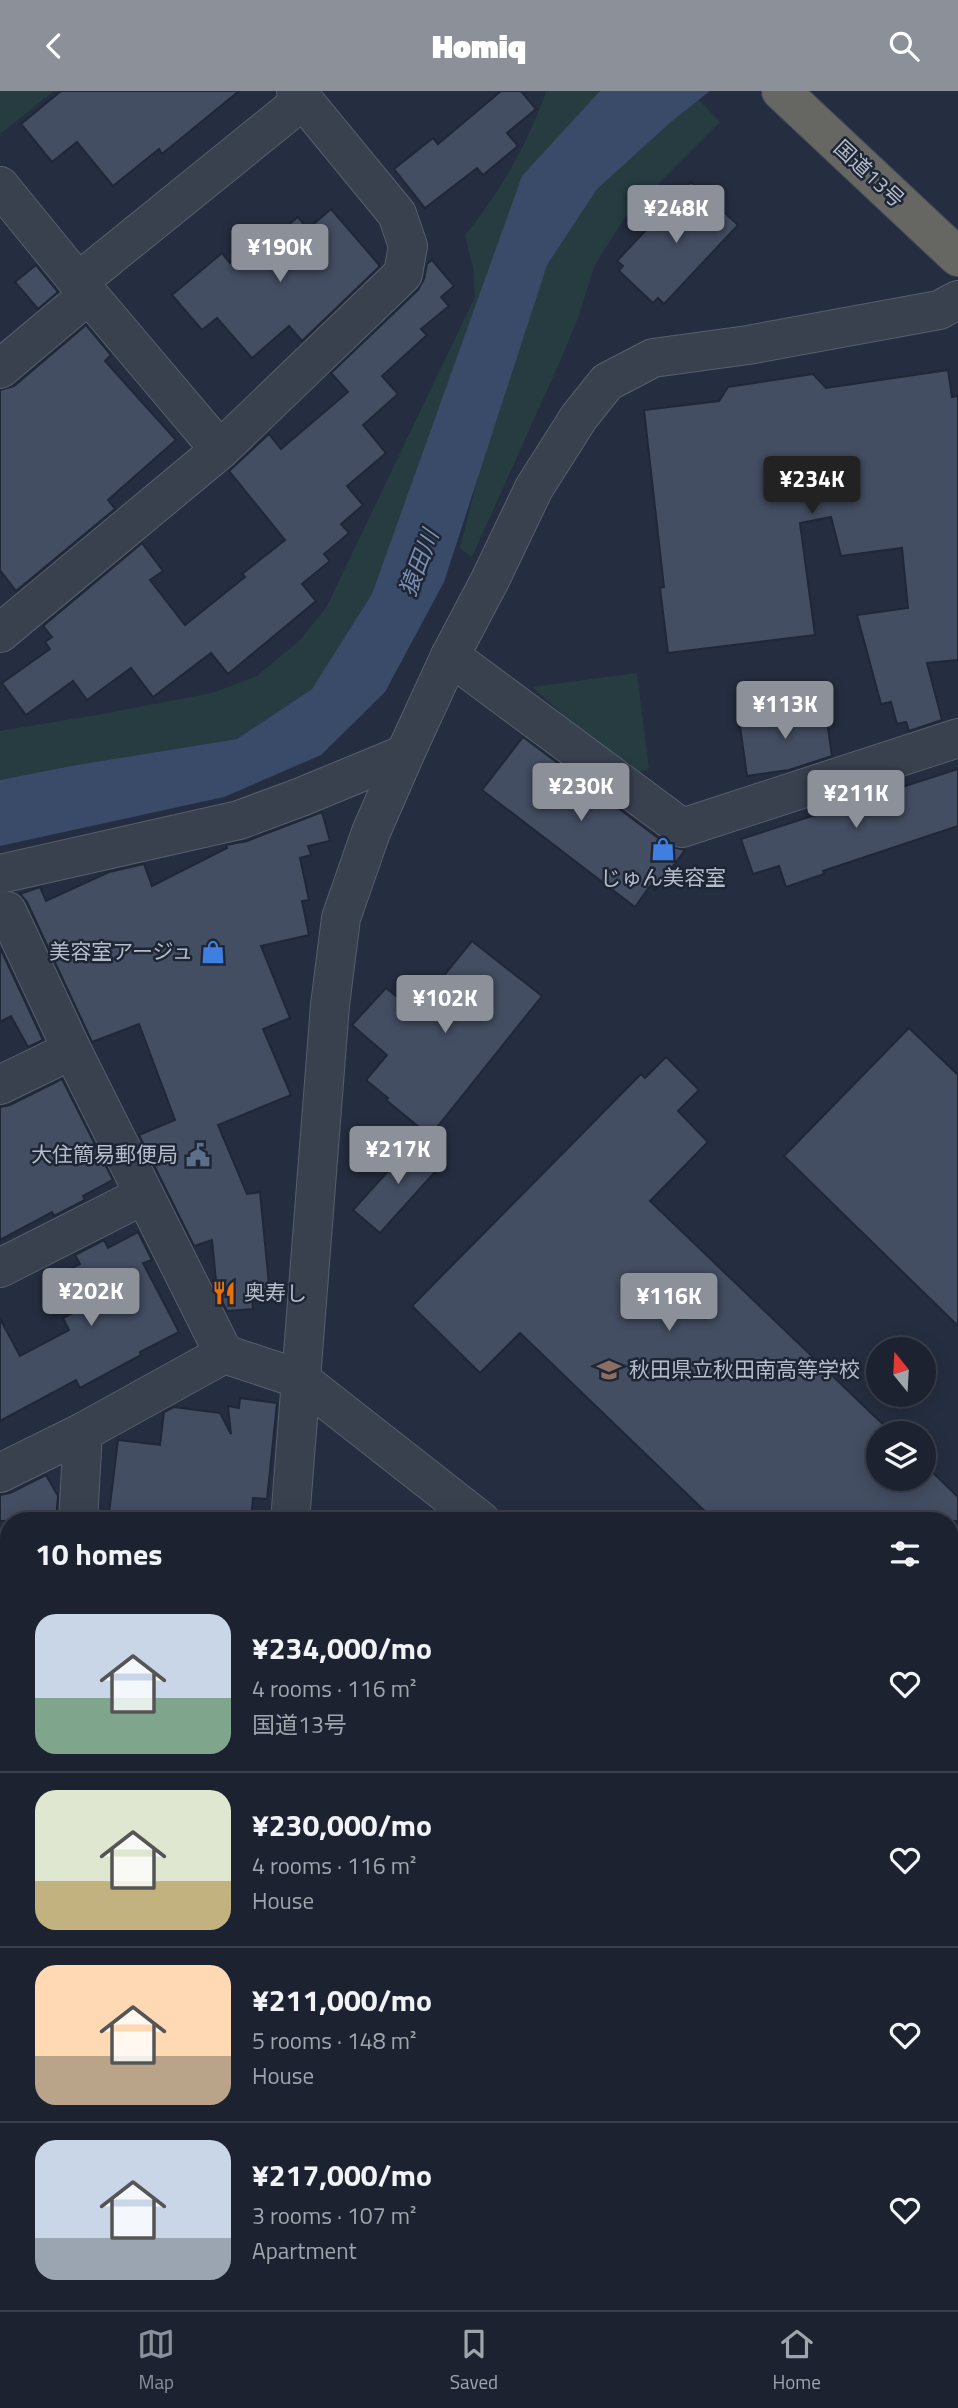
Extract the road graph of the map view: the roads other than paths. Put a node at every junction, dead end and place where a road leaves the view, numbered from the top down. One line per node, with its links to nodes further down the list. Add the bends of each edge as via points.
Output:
1 (781, 91): 4 (highway, 国道13号)
2 (299, 95): 5 (street); 8 (street, via 397,214 408,246 404,274)
3 (0, 186): 5 (street)
4 (958, 257)
5 (83, 289): 7 (street); 8 (street)
6 (958, 300): 10 (street, via 925,313 653,358 607,382 534,488)
7 (0, 369)
8 (220, 450): 9 (street)
9 (0, 633)
10 (450, 656): 11 (street, via 682,828); 12 (street)
11 (958, 738)
12 (405, 754): 13 (street, via 239,820); 20 (street, via 341,918)
13 (0, 874)
14 (0, 912): 15 (street, via 7,911)
15 (72, 1050): 16 (street); 17 (street)
16 (0, 1085)
17 (144, 1195): 18 (street); 19 (street)
18 (0, 1268)
19 (224, 1354): 20 (street); 21 (street)
20 (300, 1379): 24 (street); 25 (street)
21 (83, 1432): 22 (street); 23 (street)
22 (0, 1473)
23 (79, 1512)
24 (291, 1512)
25 (470, 1512)

